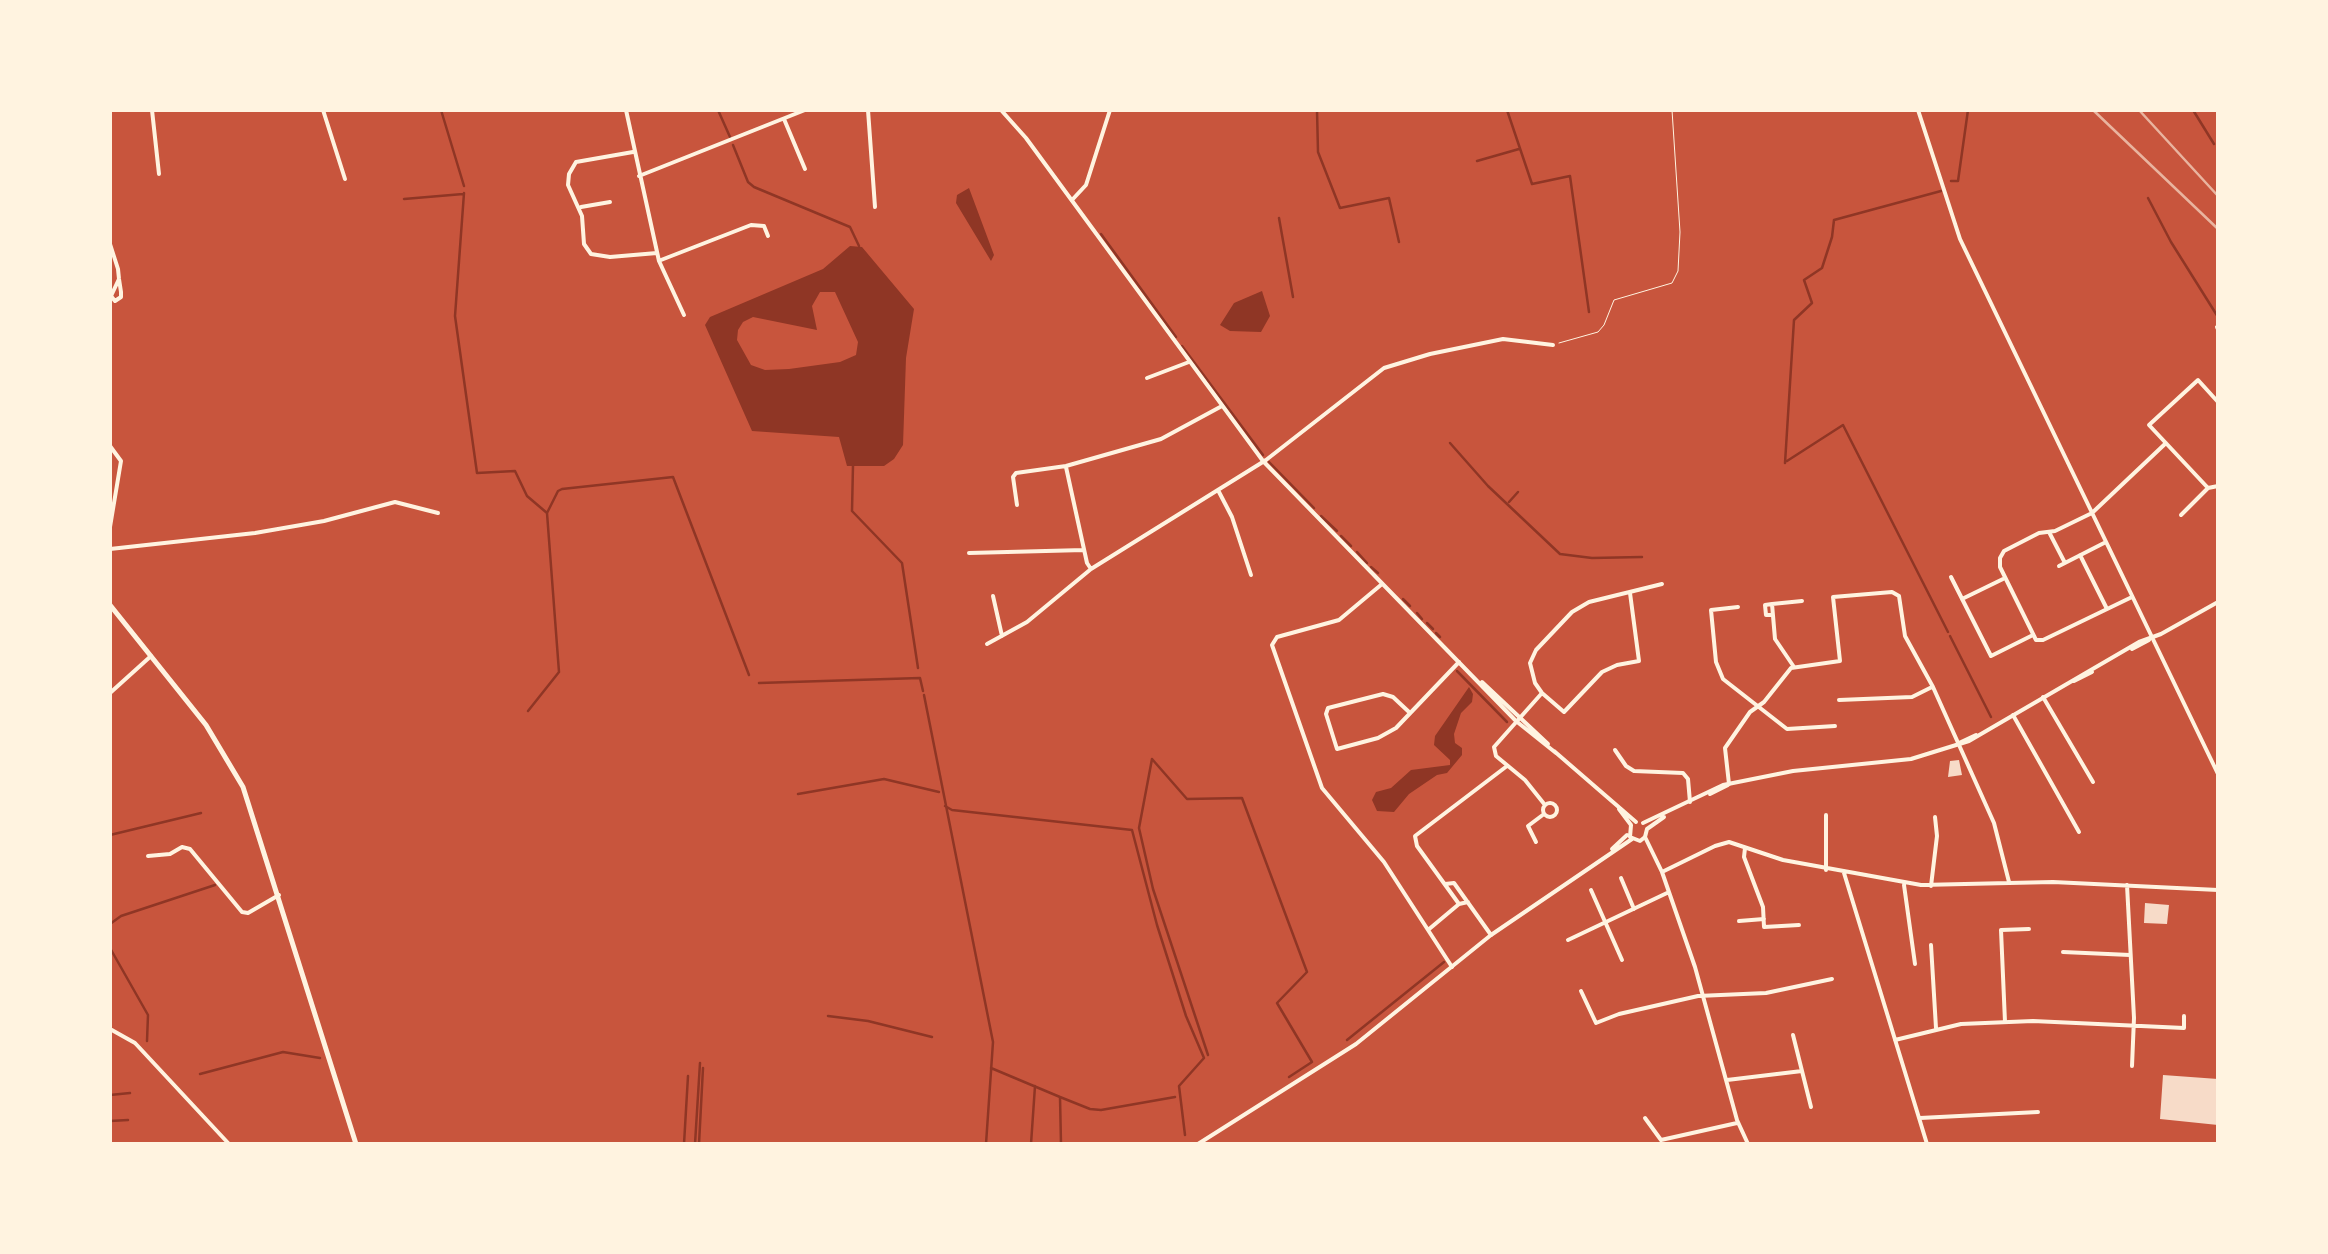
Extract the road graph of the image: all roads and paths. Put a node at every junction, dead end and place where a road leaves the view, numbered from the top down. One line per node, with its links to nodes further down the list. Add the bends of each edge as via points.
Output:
1 (152, 110): 13 (street)
2 (323, 110): 15 (street)
3 (626, 110): 11 (street)
4 (805, 110): 10 (street)
5 (868, 110): 19 (street)
6 (1001, 110): 16 (street)
7 (1110, 110): 16 (street, via 1086,185)
8 (1672, 110): 26 (path, via 1680,258 1672,283 1614,300 1598,332)
9 (1918, 110): 39 (street, via 1960,239)
10 (784, 119): 12 (street); 14 (street)
11 (633, 152): 14 (street); 18 (street, via 576,162 568,180)
12 (806, 168)
13 (159, 174)
14 (638, 176): 22 (street)
15 (345, 179)
16 (1072, 200): 27 (street)
17 (610, 202): 18 (street)
18 (579, 207): 22 (street, via 591,254)
19 (874, 207)
20 (768, 236): 23 (street, via 764,226 751,225)
21 (110, 244): 24 (street)
22 (658, 253): 23 (street)
23 (660, 261): 25 (street)
24 (119, 279)
25 (684, 315)
26 (1553, 344): 33 (street, via 1503,340 1384,368)
27 (1190, 362): 28 (street); 30 (street)
28 (1148, 378)
29 (2218, 402): 31 (street, via 2198,380 2149,424)
30 (1222, 406): 33 (street); 34 (street, via 1162,439)
31 (2166, 443): 36 (street); 39 (street)
32 (110, 446): 42 (street, via 121,461)
33 (1264, 461): 37 (street); 53 (street)
34 (1066, 466): 38 (street, via 1014,474); 46 (street)
35 (2218, 486): 36 (street)
36 (2208, 488): 41 (street)
37 (1218, 490): 49 (street); 50 (street)
38 (1017, 505)
39 (2092, 513): 43 (street); 44 (street)
40 (438, 514): 45 (street, via 395,502 255,534)
41 (2182, 515)
42 (110, 527)
43 (2050, 532): 48 (street, via 2062,564); 52 (street, via 2004,551 1999,562)
44 (2106, 542): 48 (street); 57 (street)
45 (110, 549)
46 (1084, 550): 47 (street); 49 (street)
47 (969, 553)
48 (2080, 556): 63 (street)
49 (1091, 569): 65 (street)
50 (1251, 576)
51 (1951, 578): 58 (street)
52 (2005, 578): 58 (street); 64 (street)
53 (1382, 584): 69 (street); 120 (street, via 1339,620 1274,640 1322,788 1384,862)
54 (1662, 584): 55 (street)
55 (1630, 593): 73 (street, via 1584,604 1536,650 1530,668); 73 (street, via 1639,662 1602,672 1564,712)
56 (993, 596): 65 (street)
57 (2132, 597): 63 (street); 66 (street)
58 (1962, 599): 64 (street, via 1991,656)
59 (1802, 601): 70 (street, via 1772,604 1778,646)
60 (2218, 602): 66 (street)
61 (110, 605): 68 (main road)
62 (1738, 607): 76 (street, via 1711,610 1716,662 1723,679)
63 (2107, 609): 64 (street, via 2043,640)
64 (2032, 635)
65 (1002, 636): 67 (street)
66 (2151, 639): 74 (street); 84 (street)
67 (986, 644)
68 (151, 656): 72 (street); 111 (main road, via 233,767)
69 (1459, 662): 77 (street); 79 (street)
70 (1794, 667): 71 (street, via 1840,661 1834,597 1892,592 1899,596 1905,636); 76 (street)
71 (1933, 687): 75 (street, via 1912,697); 81 (street)
72 (110, 693)
73 (1542, 693): 79 (street)
74 (2043, 697): 78 (street); 85 (street)
75 (1839, 700)
76 (1756, 708): 80 (street, via 1787,730); 86 (street, via 1725,748)
77 (1408, 712): 77 (street, via 1390,732 1339,750 1326,714 1383,694)
78 (2013, 714): 81 (street); 93 (street)
79 (1518, 719): 83 (street, via 1494,747); 92 (street)
80 (1835, 726)
81 (1959, 743): 86 (street, via 1911,758); 104 (street, via 2001,841)
82 (1615, 750): 87 (street, via 1634,771 1683,773)
83 (1507, 766): 88 (street); 105 (street, via 1415,836)
84 (2218, 774)
85 (2094, 782)
86 (1728, 785): 87 (street)
87 (1690, 802): 92 (street)
88 (1545, 805): 89 (street); 89 (street, via 1553,804 1556,812)
89 (1544, 814): 96 (street, via 1528,826)
90 (1826, 815): 99 (street)
91 (1935, 817): 106 (street)
92 (1639, 825): 94 (street); 95 (street)
93 (2079, 832)
94 (1630, 837): 95 (street); 121 (street)
95 (1643, 839): 100 (street)
96 (1536, 842)
97 (1745, 848): 99 (street); 100 (street, via 1722,843); 115 (street)
98 (148, 856): 111 (street, via 190,849 248,914)
99 (1826, 870): 101 (street)
100 (1662, 872): 110 (street)
101 (1844, 873): 103 (street); 138 (street)
102 (1621, 878): 114 (street)
103 (1905, 882): 106 (street); 127 (street)
104 (2010, 882): 106 (street); 107 (street)
105 (1444, 884): 112 (street, via 1454,883); 113 (street)
106 (1930, 886)
107 (2127, 886): 109 (street); 125 (street)
108 (1591, 890): 117 (street)
109 (2218, 890)
110 (1668, 893): 114 (street); 131 (street)
111 (279, 895): 149 (main road)
112 (1468, 902): 113 (street); 121 (street)
113 (1459, 904): 120 (street)
114 (1634, 909): 117 (street)
115 (1764, 919): 116 (street); 118 (street, via 1764,928)
116 (1739, 920)
117 (1604, 923): 122 (street); 126 (street)
118 (1800, 926)
119 (2029, 929): 133 (street, via 2001,930)
120 (1428, 930): 128 (street)
121 (1491, 935): 128 (street)
122 (1568, 940)
123 (1931, 945): 135 (street)
124 (2063, 952): 125 (street)
125 (2130, 955): 134 (street)
126 (1622, 960)
127 (1915, 964)
128 (1452, 966): 150 (street, via 1356,1044)
129 (1832, 980): 131 (street, via 1766,994)
130 (1581, 991): 131 (street, via 1596,1023)
131 (1703, 996): 141 (street)
132 (2184, 1016): 134 (street, via 2184,1028)
133 (2006, 1022): 134 (street); 135 (street)
134 (2134, 1026): 139 (street)
135 (1936, 1028): 138 (street)
136 (110, 1029): 148 (street, via 135,1043)
137 (1793, 1035): 140 (street)
138 (1894, 1040): 145 (street)
139 (2132, 1066)
140 (1802, 1070): 141 (street); 142 (street)
141 (1727, 1080): 146 (street)
142 (1812, 1107)
143 (2038, 1112): 145 (street)
144 (1645, 1118): 147 (street, via 1660,1140)
145 (1920, 1118): 153 (street)
146 (1738, 1122): 147 (street); 152 (street)
147 (1681, 1136): 151 (street)
148 (229, 1144)
149 (356, 1144)
150 (1198, 1144)
151 (1685, 1144)
152 (1748, 1144)
153 (1927, 1144)

